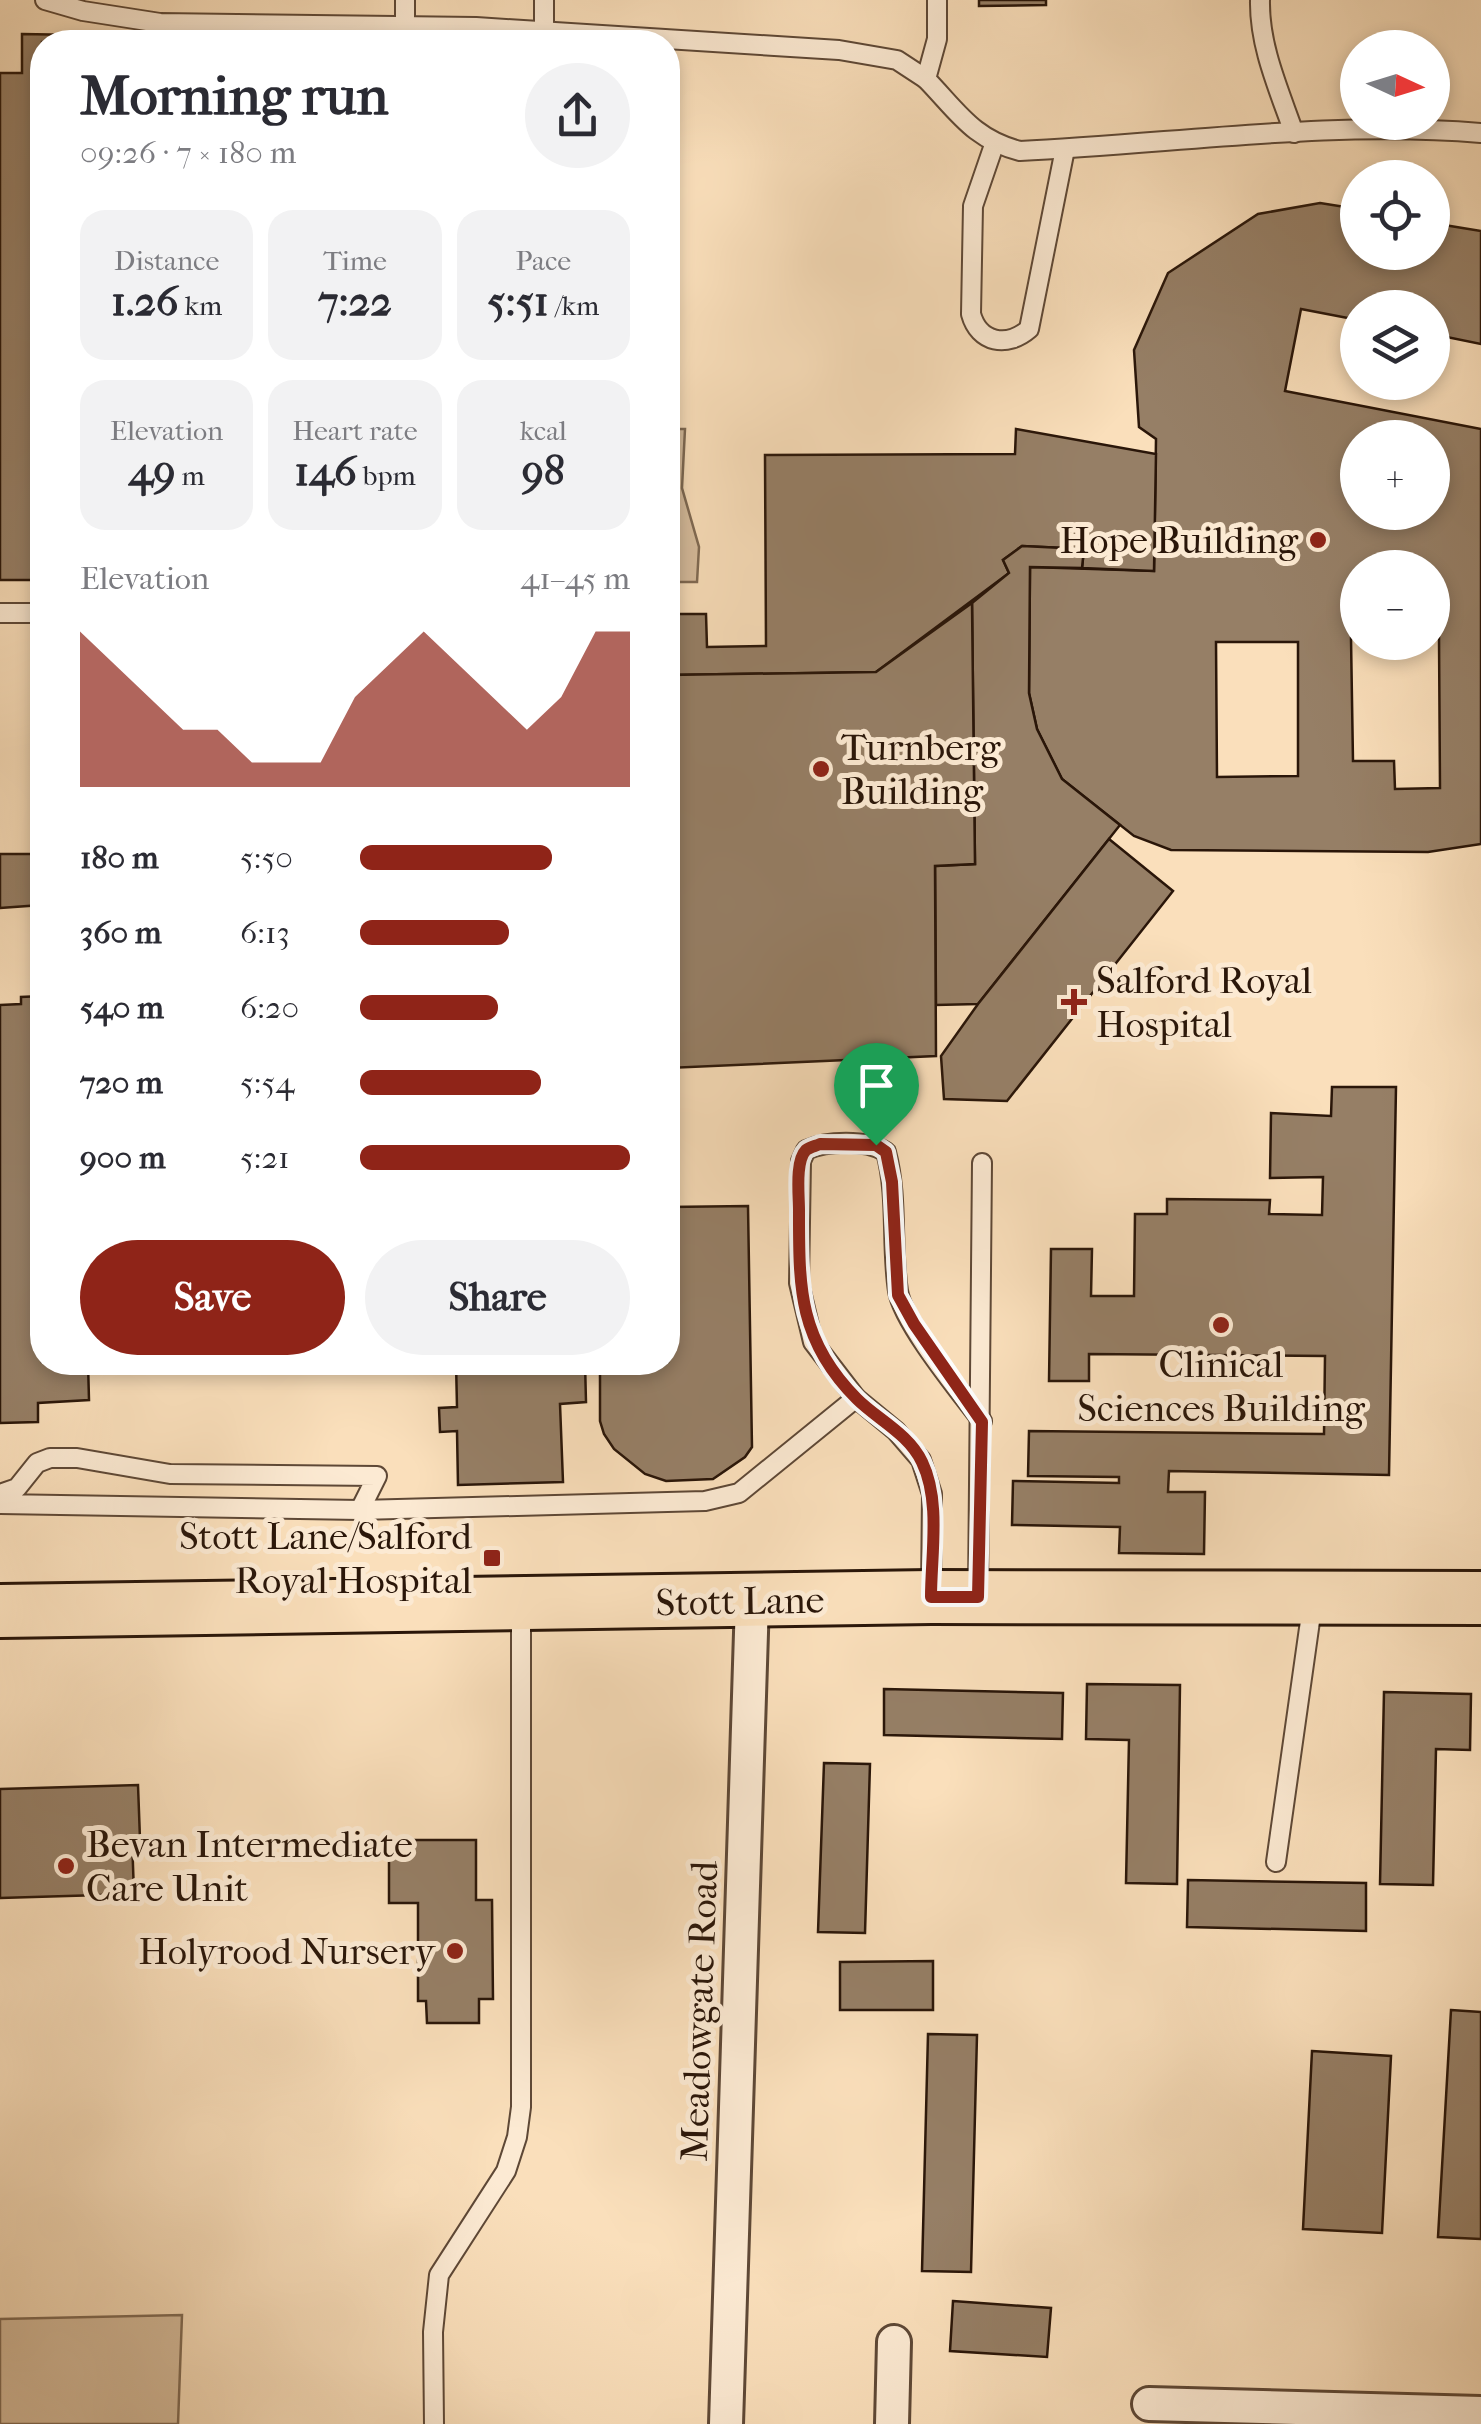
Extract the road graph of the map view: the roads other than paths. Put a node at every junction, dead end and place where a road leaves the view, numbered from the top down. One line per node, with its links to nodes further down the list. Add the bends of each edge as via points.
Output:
1 (45, 0): 7 (lane)
2 (404, 0): 6 (lane)
3 (544, 0): 10 (lane)
4 (936, 0): 12 (lane, via 937,39)
5 (1260, 0): 13 (lane, via 1268,56)
6 (405, 26): 8 (lane); 9 (lane)
7 (194, 30)
8 (312, 30)
9 (468, 30)
10 (547, 30)
11 (680, 42): 12 (lane, via 855,52 897,60)
12 (926, 79): 15 (lane, via 970,128)
13 (1294, 133): 14 (lane); 16 (lane)
14 (1481, 134)
15 (994, 144): 16 (lane, via 1020,151); 16 (lane, via 972,206 971,314 984,336 1006,341 1028,329)
16 (1065, 149)
17 (0, 613): 18 (lane)
18 (30, 613)
19 (982, 1163): 21 (lane)
20 (856, 1398): 21 (lane, via 813,1342 799,1283 801,1160 820,1144 876,1145 886,1152 898,1295); 24 (lane, via 739,1494 704,1501); 26 (lane, via 921,1460)
21 (982, 1422): 26 (lane)
22 (0, 1494): 24 (lane, via 17,1488 37,1463 78,1458 170,1474 378,1476)
23 (0, 1504): 24 (lane)
24 (360, 1510)
25 (1481, 1572): 27 (main road)
26 (954, 1597): 29 (main road, Stott Lane); 30 (main road, Stott Lane)
27 (1396, 1598): 28 (main road, Stott Lane); 29 (main road, Stott Lane)
28 (1481, 1598)
29 (1314, 1600): 33 (lane)
30 (752, 1602): 31 (main road, Stott Lane); 39 (street, Meadowgate Road)
31 (521, 1604): 32 (main road, Stott Lane); 38 (lane, via 521,2108 506,2171 439,2276)
32 (0, 1611)
33 (1276, 1862)
34 (894, 2342): 40 (street)
35 (1149, 2404): 37 (street)
36 (1481, 2412): 37 (street)
37 (1194, 2416)
38 (434, 2424)
39 (726, 2424)
40 (892, 2424)

